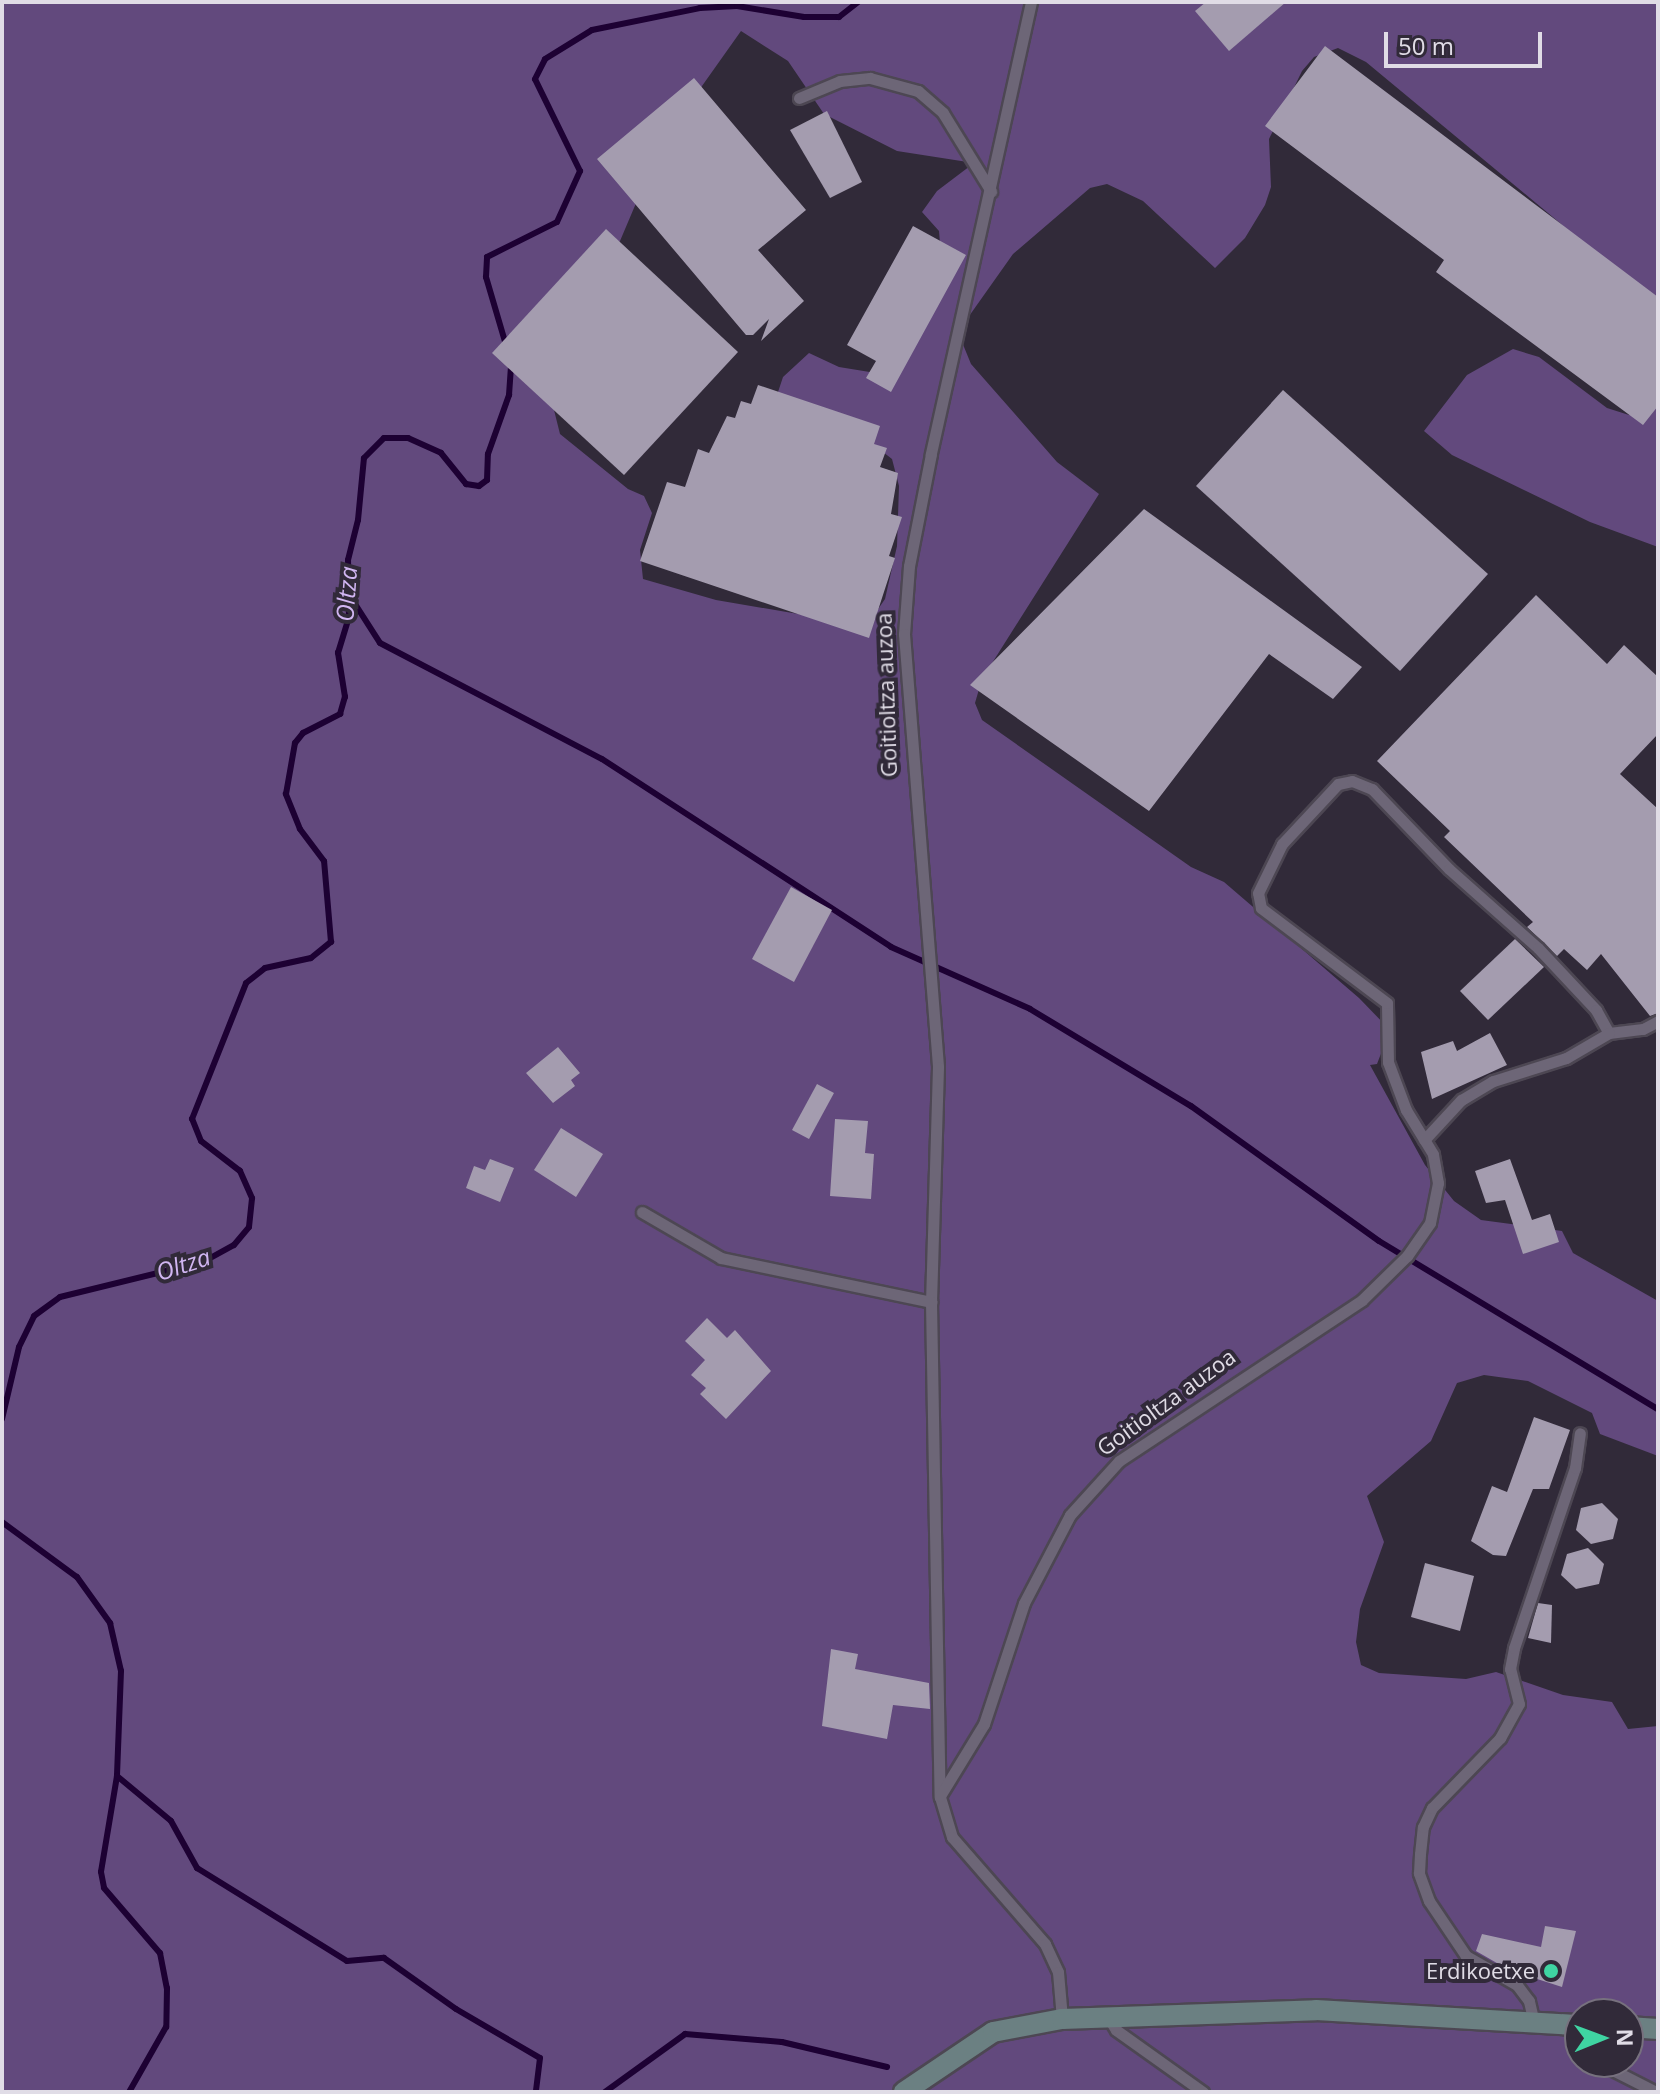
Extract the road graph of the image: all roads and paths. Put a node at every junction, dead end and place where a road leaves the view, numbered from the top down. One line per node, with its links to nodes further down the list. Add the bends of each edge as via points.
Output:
1 (1031, 2): 3 (lane, Goitioltza auzoa)
2 (799, 98): 3 (lane, via 840,81 870,78 918,91 943,113)
3 (991, 191): 8 (lane, Goitioltza auzoa, via 928,468 909,566 904,634 938,1067)
4 (1658, 1021): 5 (lane, via 1643,1029)
5 (1609, 1033): 6 (lane, via 1566,1058 1493,1081 1461,1100); 6 (lane, Goitioltza auzoa, via 1596,1010 1538,948 1449,869 1372,789 1352,781 1338,784 1282,844 1258,893 1261,908 1387,1003 1388,1062)
6 (1424, 1140): 10 (lane, Goitioltza auzoa, via 1433,1154 1438,1183 1430,1223 1407,1256 1362,1300 1119,1461 1070,1515 1024,1603 984,1724)
7 (642, 1212): 8 (lane, via 721,1258)
8 (931, 1302): 10 (lane, Goitioltza auzoa)
9 (1580, 1433): 13 (lane, via 1575,1468 1514,1648 1510,1669 1519,1704 1500,1738 1432,1808 1420,1854 1419,1873 1429,1901 1466,1956 1517,1985 1529,2001)
10 (940, 1797): 12 (lane, Goitioltza auzoa, via 952,1837 1045,1944 1058,1972)
11 (1108, 2017): 12 (street); 13 (street, via 1316,2010); 17 (lane, via 1116,2030)
12 (1062, 2019): 16 (street, via 993,2032)
13 (1534, 2023): 14 (street)
14 (1564, 2025)
15 (1628, 2078): 18 (lane)
16 (904, 2092)
17 (1203, 2092)
18 (1656, 2092)

